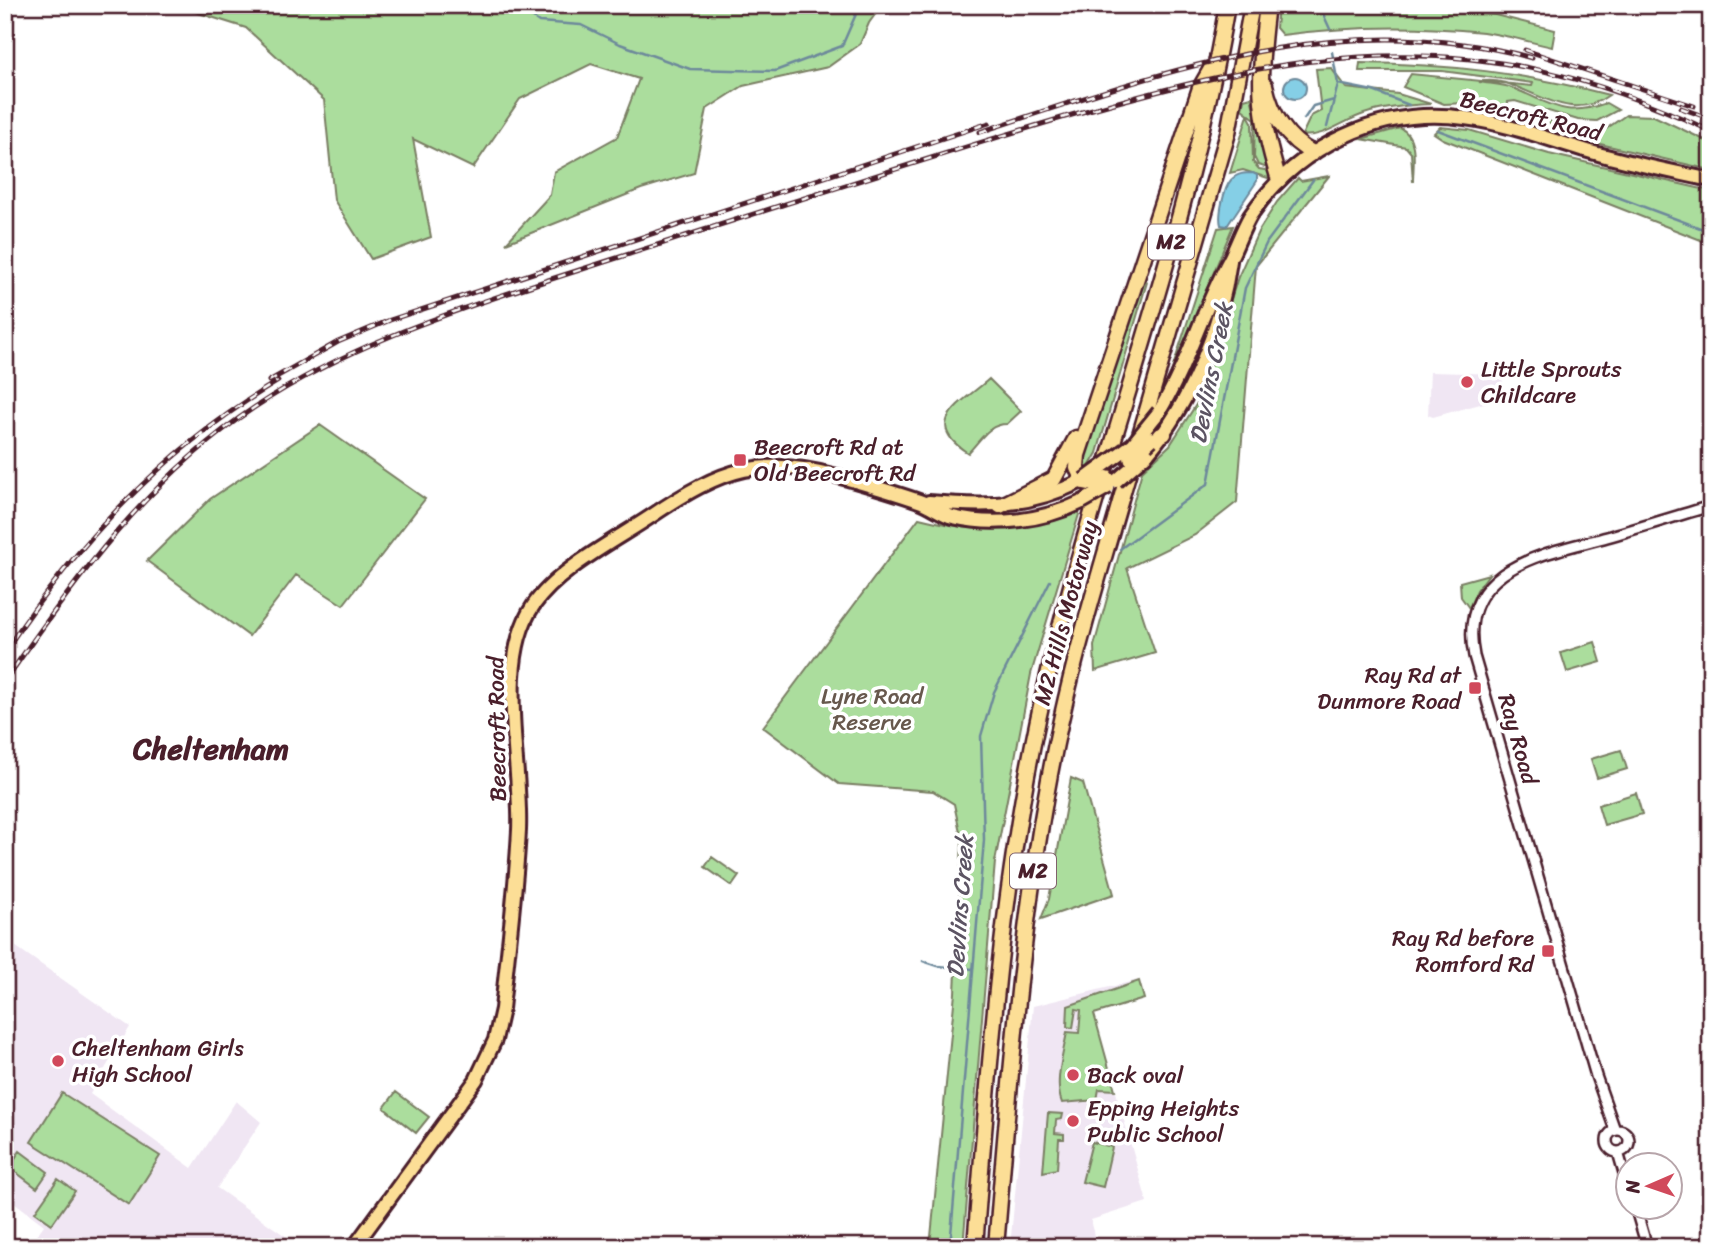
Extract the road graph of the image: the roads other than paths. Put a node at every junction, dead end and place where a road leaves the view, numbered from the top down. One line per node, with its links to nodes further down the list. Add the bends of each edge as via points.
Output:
1 (1227, 5): 4 (highway, M2 Hills Motorway / M2)
2 (1252, 5): 22 (highway, M2 Hills Motorway / M2, via 1209,205 1061,720 1024,943)
3 (1267, 5): 5 (highway)
4 (1219, 56): 10 (highway, M2, via 1200,88); 21 (highway, M2 Hills Motorway / M2, via 1036,726 1000,938)
5 (1260, 60): 6 (highway, via 1274,112 1297,145); 7 (highway, via 1259,103)
6 (1313, 153): 7 (main road, Beecroft Road); 8 (main road, Beecroft Road, via 1371,126 1448,116)
7 (1279, 180): 9 (main road, Beecroft Road, via 1250,217)
8 (1711, 180)
9 (1231, 257): 11 (main road, Beecroft Road, via 1227,284 1194,382); 12 (main road, Beecroft Road, bridge, via 1216,280 1158,412 1133,444)
10 (1113, 348): 12 (highway, M2, via 1078,455 1077,468); 14 (highway, M2, via 1060,472 1047,485)
11 (1158, 436): 12 (highway, bridge, via 1107,478 1094,484); 13 (main road, Beecroft Road, bridge, via 1147,454 1116,481 1082,502 1028,519 980,521 950,516)
12 (1084, 481): 14 (main road, Beecroft Road, via 1041,499)
13 (922, 502): 14 (main road, Beecroft Road); 20 (main road, Beecroft Road, via 807,468 744,469 690,491 543,593 521,629 513,665 519,831 497,1031 476,1080)
14 (1000, 506)
15 (1711, 506): 16 (street, Ray Road, via 1512,566 1485,591 1471,632 1518,809)
16 (1615, 1130): 17 (street, via 1608,1144); 18 (street, via 1629,1138)
17 (1616, 1150)
18 (1622, 1150)
19 (1638, 1220): 23 (street)
20 (354, 1247)
21 (975, 1247)
22 (996, 1247)
23 (1647, 1247)

